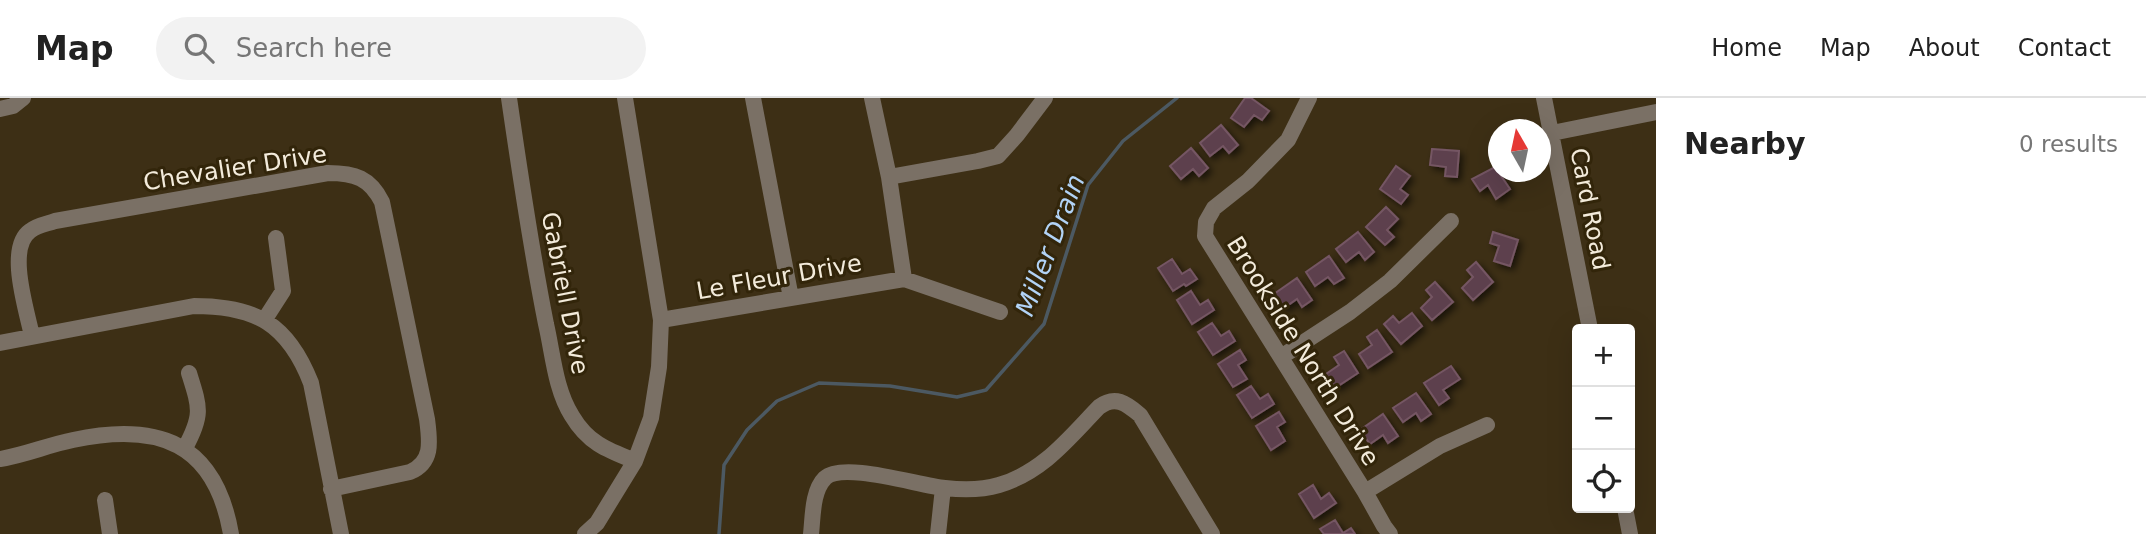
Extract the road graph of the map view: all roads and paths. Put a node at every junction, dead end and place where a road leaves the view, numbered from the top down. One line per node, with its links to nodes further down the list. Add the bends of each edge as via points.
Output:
1 (23, 98): 9 (street)
2 (509, 98): 28 (street, Gabriell Drive, via 530,245 559,387 584,432 603,449)
3 (625, 98): 19 (street)
4 (753, 98): 16 (street)
5 (872, 98): 12 (street)
6 (1045, 98): 12 (street, via 998,156)
7 (1309, 98): 23 (street, Brookside North Drive, via 1288,140 1214,208 1206,222 1205,236)
8 (1544, 98): 11 (street, Card Road)
9 (0, 109)
10 (1656, 112): 11 (street)
11 (1552, 133): 20 (street, Card Road)
12 (889, 177): 15 (street)
13 (1451, 221): 23 (street, via 1390,281)
14 (276, 238): 18 (street, via 283,291)
15 (904, 279): 16 (street, Le Fleur Drive); 17 (street)
16 (791, 298): 19 (street, Le Fleur Drive)
17 (1000, 313)
18 (265, 319): 21 (street, via 238,309 194,306); 30 (street, via 293,347 311,383)
19 (661, 320): 28 (street, via 651,418)
20 (1589, 324)
21 (32, 336): 22 (street); 30 (street, Chevalier Drive, via 18,261 21,243 31,230 55,221 328,173 369,183 382,202 427,419 428,449 426,461 410,472)
22 (0, 343)
23 (1281, 357): 31 (street, Brookside North Drive)
24 (189, 373): 26 (street, via 199,419)
25 (1487, 425): 31 (street, via 1440,446)
26 (185, 448): 27 (street, via 164,439 125,433 71,440); 35 (street, via 218,489)
27 (0, 459)
28 (635, 461): 37 (street, via 597,523)
29 (943, 488): 38 (street, via 858,472 832,473 818,488); 39 (street); 40 (street, via 999,485 1026,473 1049,459 1106,401 1116,400 1140,415)
30 (331, 489): 36 (street)
31 (1365, 492): 41 (street, Brookside North Drive)
32 (105, 500): 34 (street)
33 (1626, 513): 42 (street)
34 (110, 534)
35 (231, 534)
36 (341, 534)
37 (585, 534)
38 (811, 534)
39 (938, 534)
40 (1212, 534)
41 (1390, 534)
42 (1630, 534)

